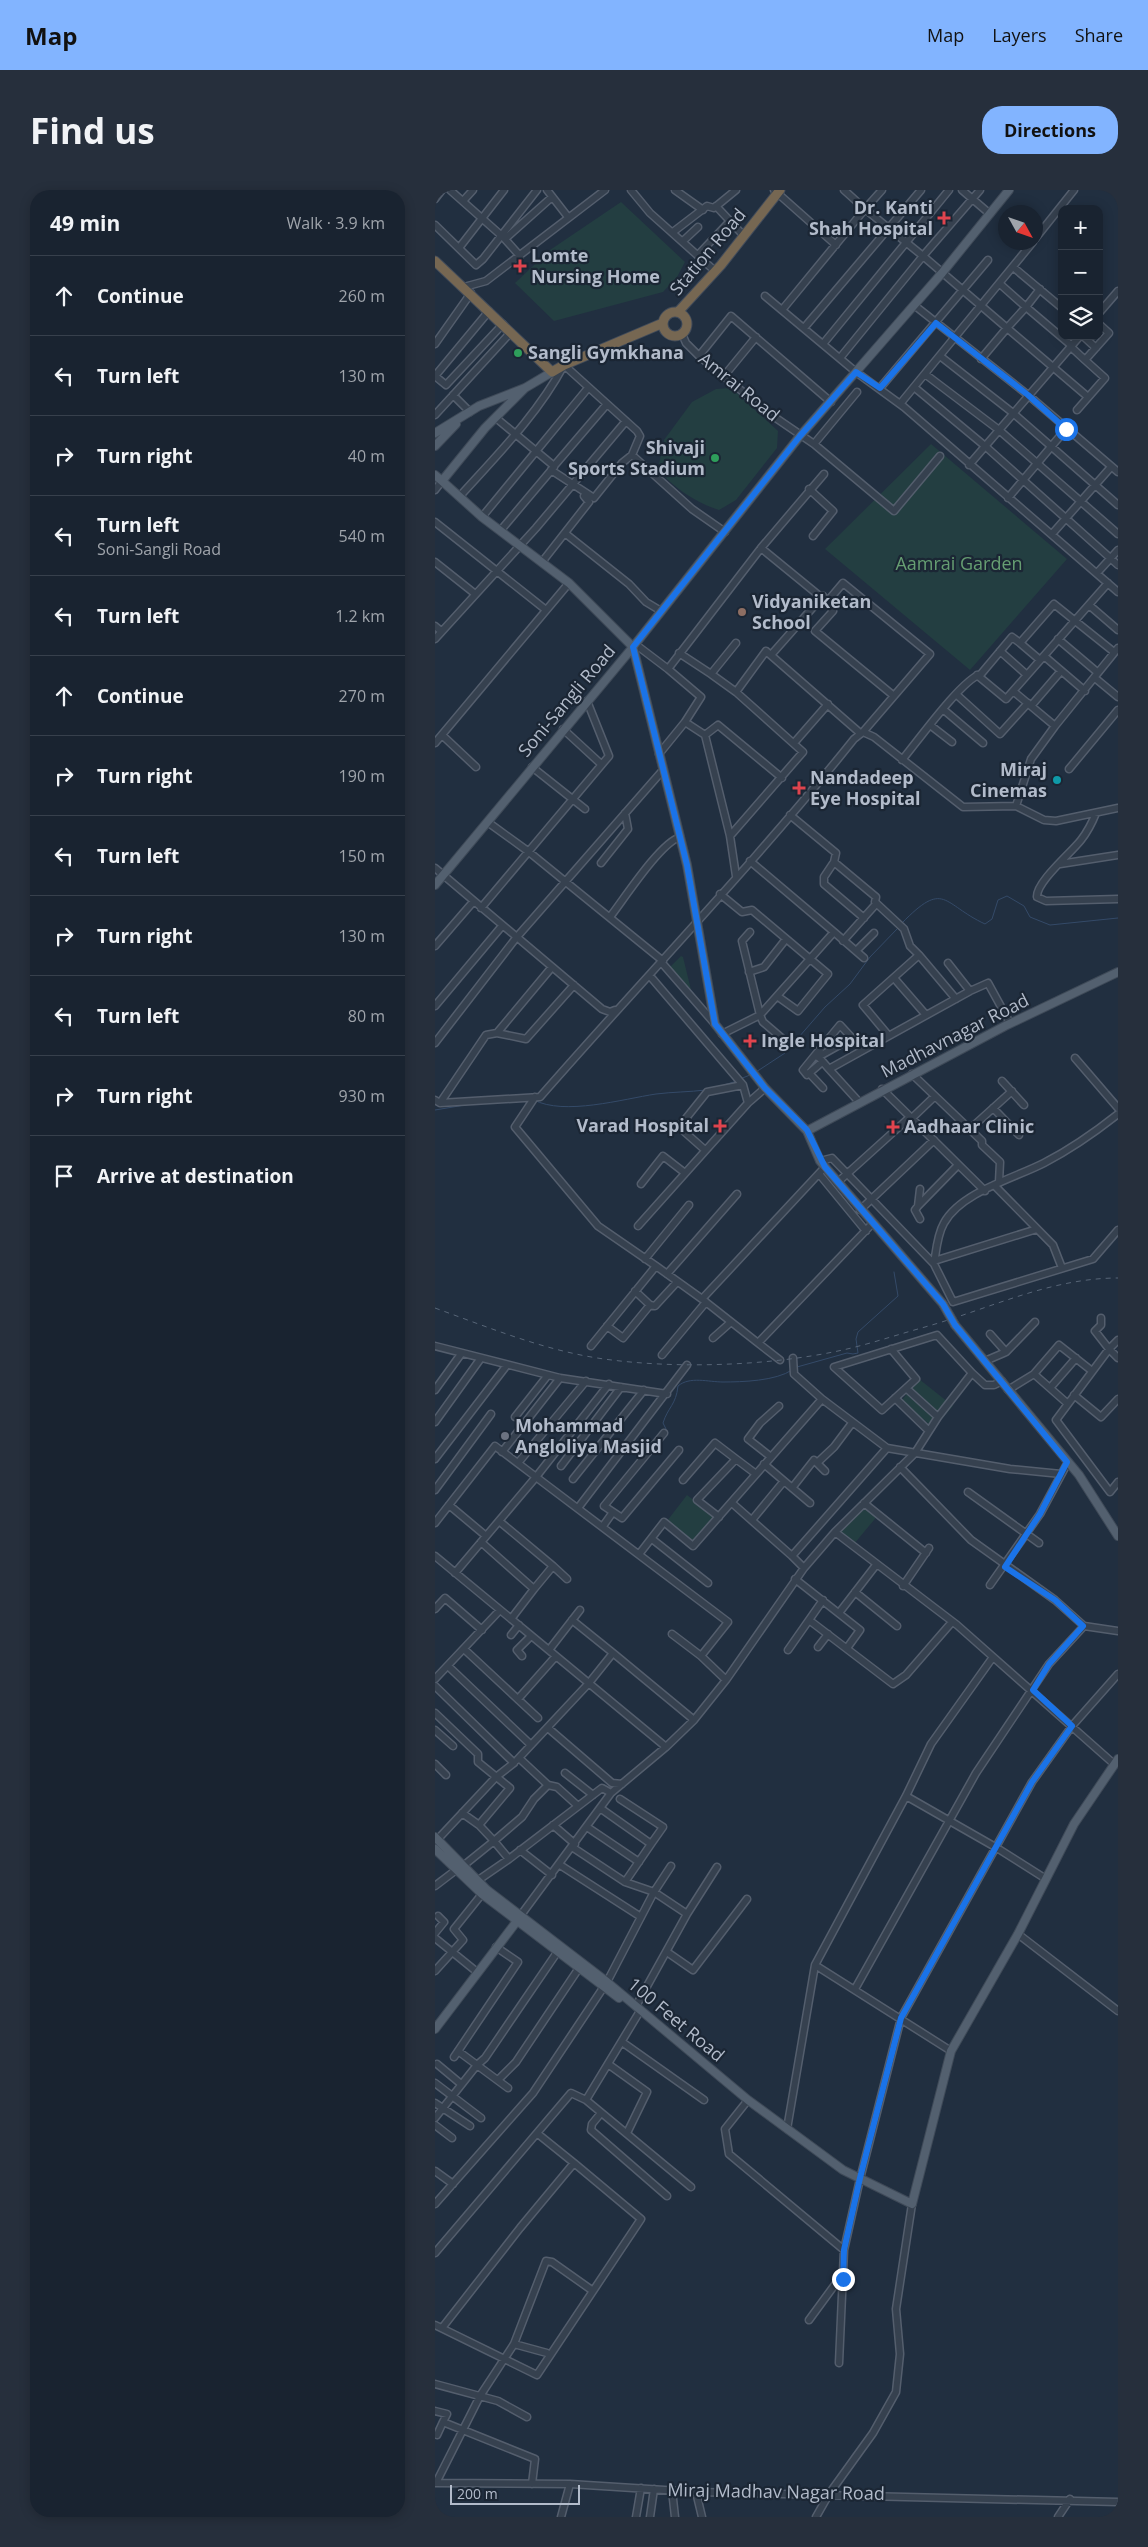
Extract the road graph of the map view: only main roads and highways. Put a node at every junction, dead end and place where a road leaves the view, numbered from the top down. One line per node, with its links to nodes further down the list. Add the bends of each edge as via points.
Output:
1 (1009, 190): 13 (main road, Soni-Sangli Road, via 942,273 800,436)
2 (777, 192): 4 (highway, Station Road, via 744,236)
3 (435, 261): 6 (highway)
4 (678, 312): 5 (highway, via 666,316); 5 (highway, via 685,316 687,323 683,334 668,334)
5 (663, 323): 6 (highway)
6 (552, 372): 7 (main road)
7 (525, 388): 8 (main road, via 479,406); 12 (main road, via 485,428)
8 (460, 418): 9 (main road); 10 (main road)
9 (435, 433)
10 (435, 446)
11 (435, 475): 12 (main road)
12 (442, 481): 13 (main road, via 482,517 569,583)
13 (634, 645): 14 (main road, Soni-Sangli Road); 16 (main road, via 697,921 715,1024 758,1080)
14 (435, 885)
15 (1118, 972): 16 (main road, Madhavnagar Road, via 881,1089)
16 (807, 1130): 17 (main road, bridge, via 823,1164 943,1304 955,1325 1067,1462)
17 (1118, 1536)
18 (1116, 1761): 23 (main road, 100 Feet Road, via 1074,1824 1018,1934 951,2051 912,2204 843,2170 748,2100)
19 (436, 1838): 21 (main road, 100 Feet Road)
20 (435, 1850): 21 (main road)
21 (459, 1868): 22 (main road, 100 Feet Road); 22 (main road, via 483,1894)
22 (519, 1917): 23 (main road, 100 Feet Road); 23 (main road, via 579,1968); 24 (main road)
23 (605, 1984)
24 (435, 2027)

